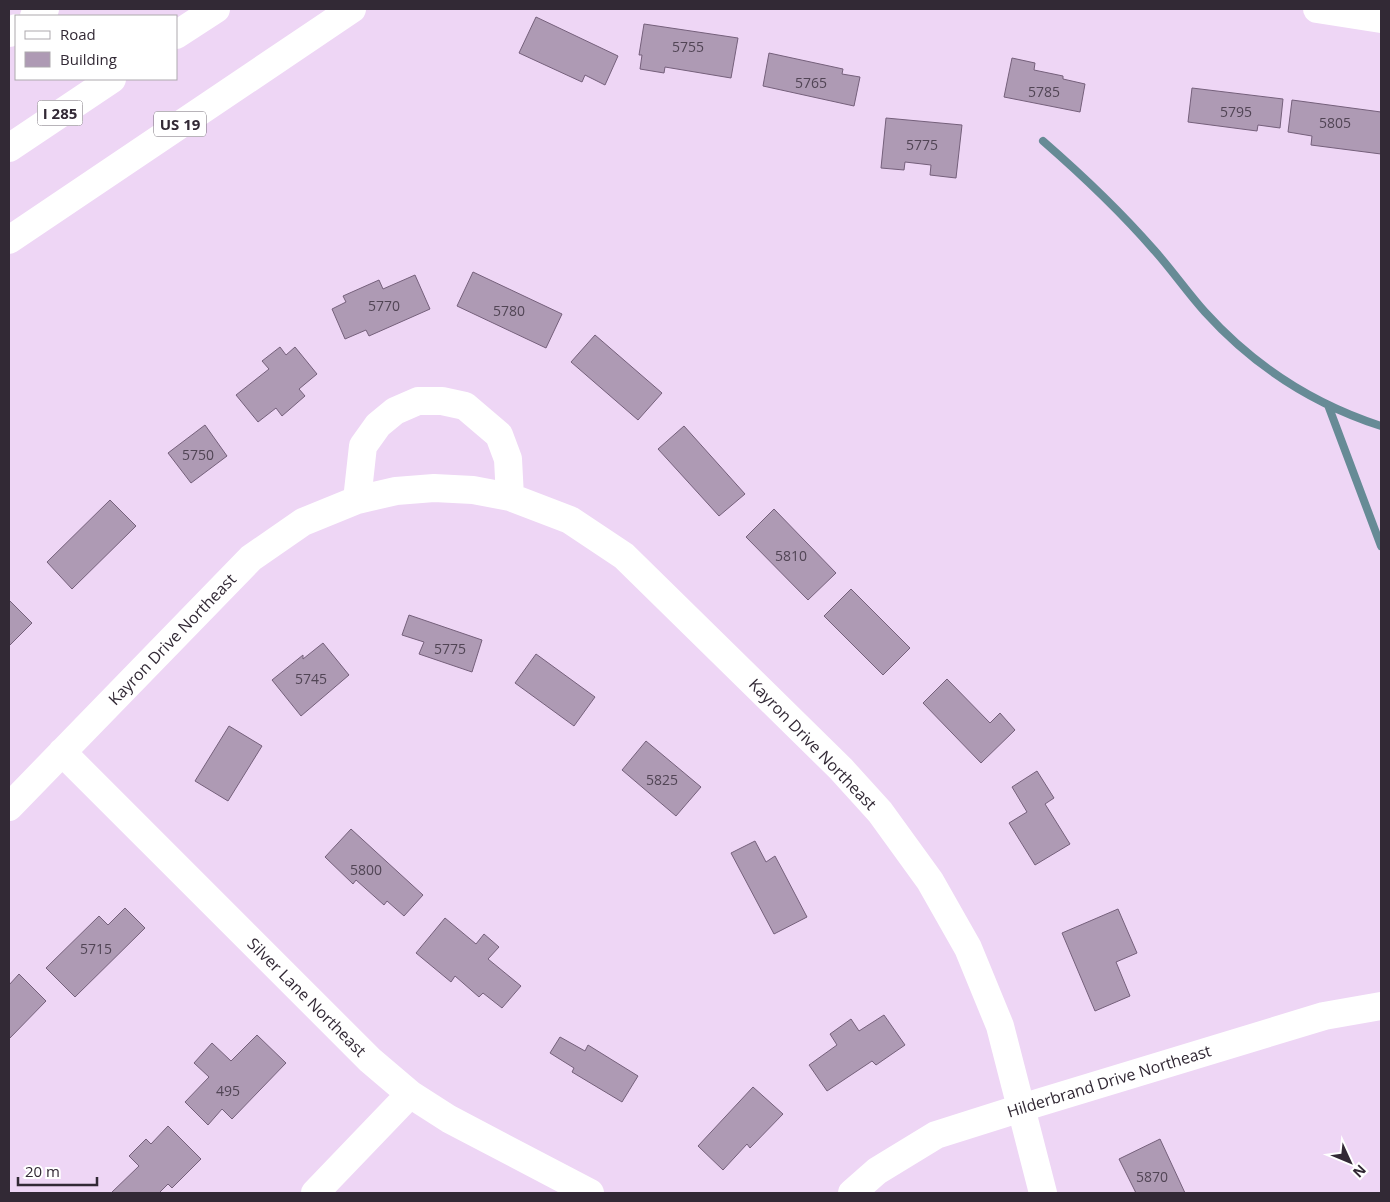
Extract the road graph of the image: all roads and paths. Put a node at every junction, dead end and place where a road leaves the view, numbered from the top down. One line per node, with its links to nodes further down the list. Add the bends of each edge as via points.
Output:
1 (216, 9): 5 (main road)
2 (352, 9): 8 (main road, US 19)
3 (1317, 9): 4 (main road)
4 (1381, 19)
5 (178, 34)
6 (111, 80): 7 (main road, I 285)
7 (9, 148)
8 (9, 240)
9 (510, 497): 10 (main road, Kayron Drive Northeast, via 473,490 434,488 396,491); 10 (main road, via 508,459 499,435 465,406 442,401 418,401 395,411 363,446); 15 (main road, Kayron Drive Northeast, via 570,520 624,556 841,769 880,812 930,881 968,948 1000,1026)
10 (357, 500): 11 (main road, Kayron Drive Northeast, via 303,522 251,558)
11 (62, 752): 12 (main road, Kayron Drive Northeast); 14 (main road, Silver Lane Northeast, via 370,1060)
12 (9, 807)
13 (1381, 1006): 15 (main road, Hilderbrand Drive Northeast, via 1324,1016)
14 (410, 1094): 16 (main road); 17 (main road, Silver Lane Northeast, via 449,1119)
15 (1021, 1108): 18 (main road, Hilderbrand Drive Northeast, via 936,1135 877,1171); 19 (main road, Kayron Drive Northeast)
16 (315, 1193)
17 (590, 1193)
18 (852, 1193)
19 (1043, 1193)

